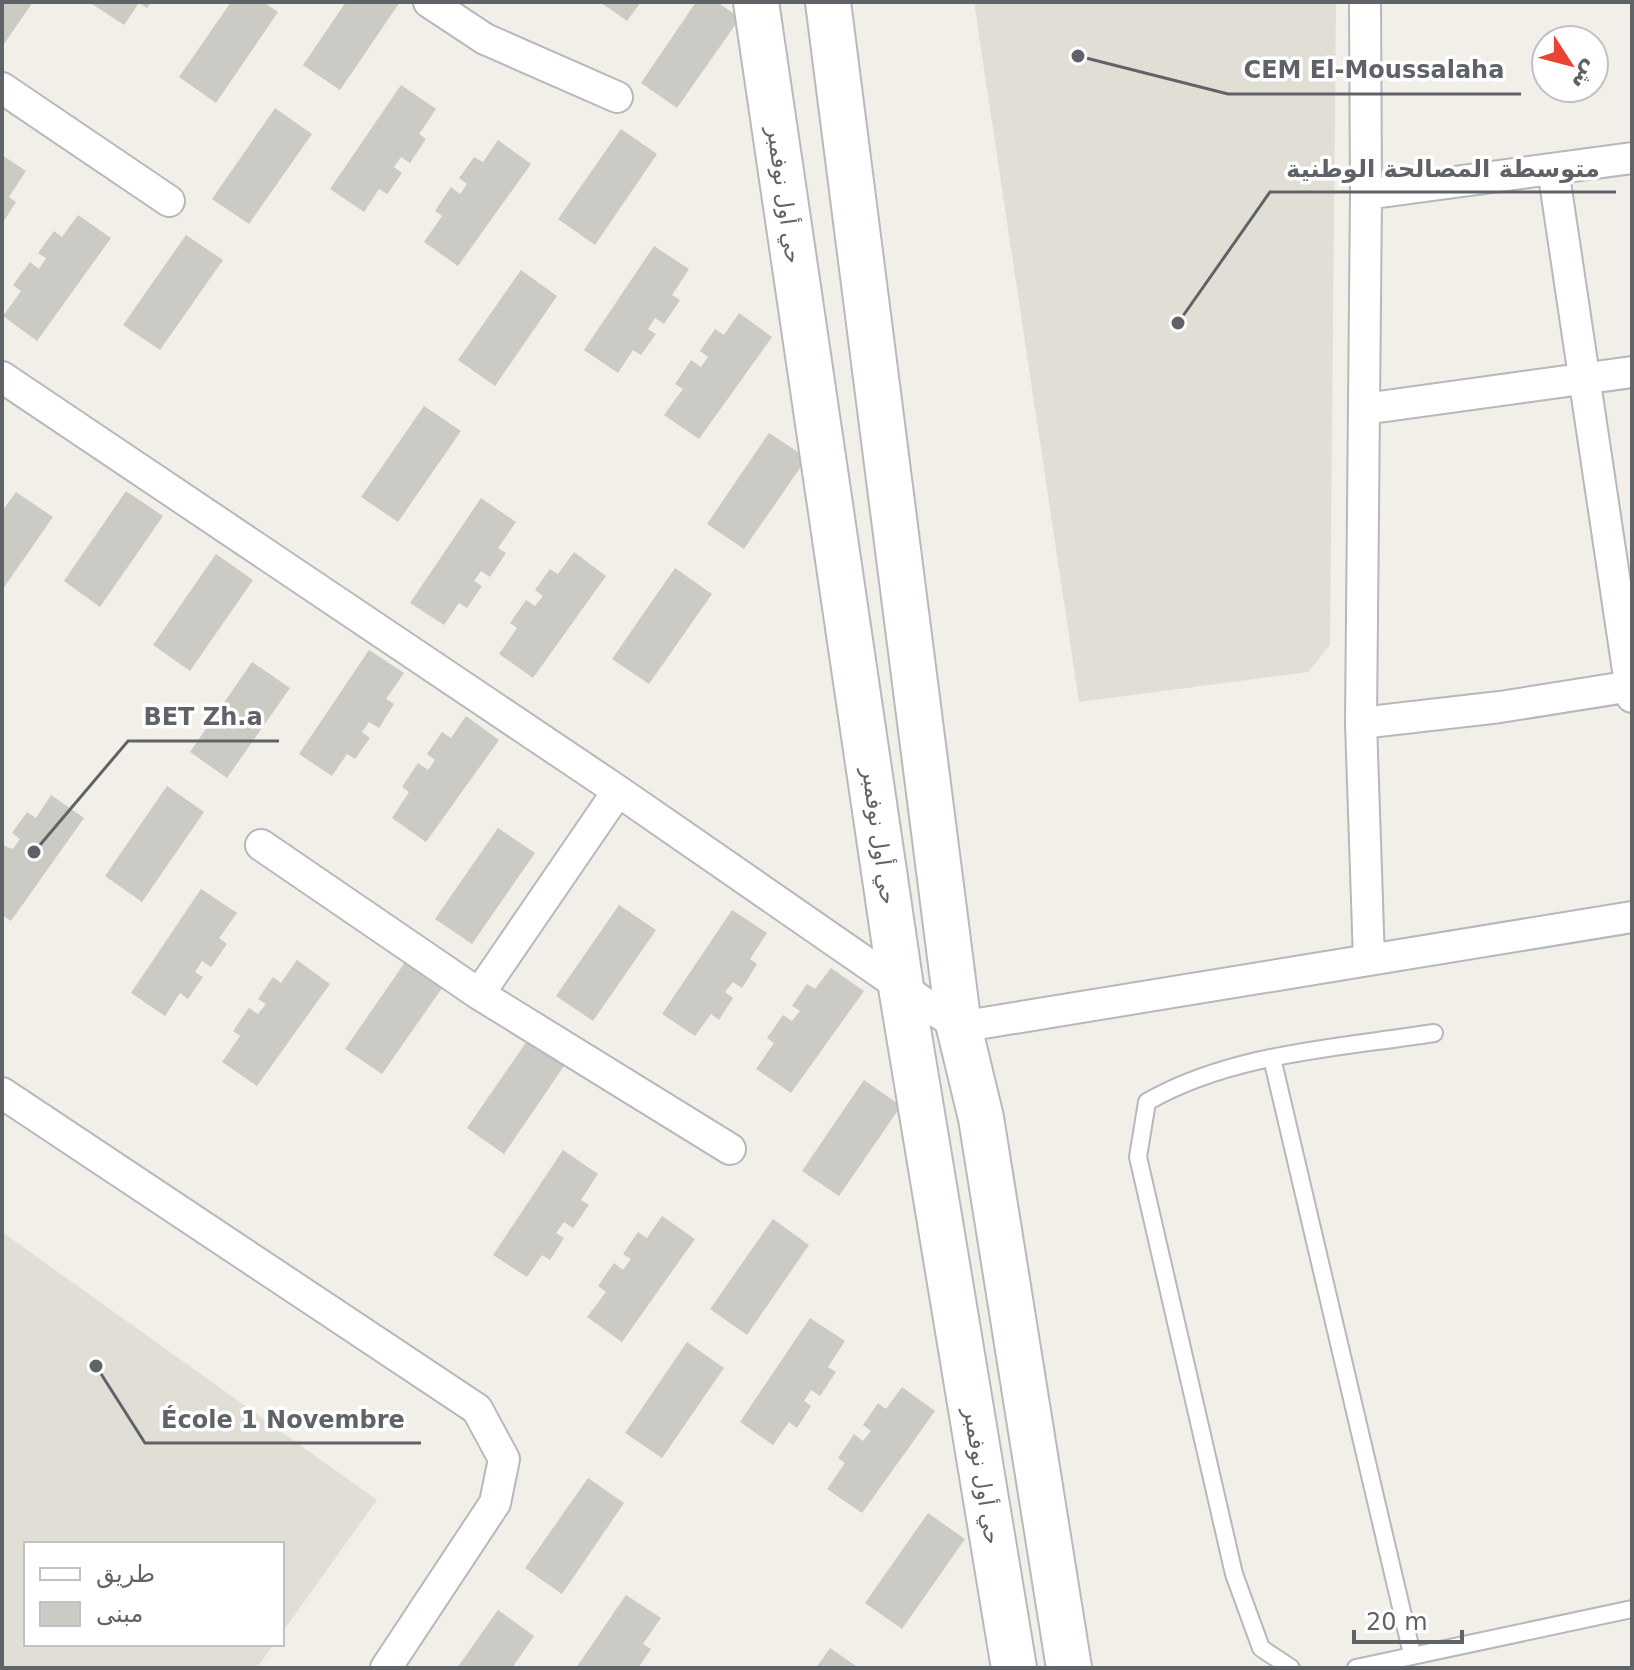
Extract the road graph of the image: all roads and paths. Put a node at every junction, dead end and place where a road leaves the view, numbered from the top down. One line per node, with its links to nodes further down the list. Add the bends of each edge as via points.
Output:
1 (429, 2): 6 (street, via 485,39)
2 (756, 2): 21 (street, حي أول نوفمبر)
3 (828, 2): 23 (street)
4 (1365, 2): 9 (street)
5 (2, 88): 10 (street)
6 (617, 97)
7 (1632, 158): 8 (street)
8 (1553, 169): 9 (street); 13 (street)
9 (1366, 194): 14 (street)
10 (169, 201)
11 (1632, 372): 13 (street)
12 (2, 377): 17 (street)
13 (1587, 379): 14 (street); 15 (street)
14 (1364, 409): 16 (street)
15 (1632, 690): 16 (street)
16 (1361, 723): 20 (street)
17 (618, 791): 21 (street); 22 (street)
18 (261, 845): 22 (street)
19 (1632, 917): 20 (street)
20 (1369, 960): 23 (street)
21 (901, 987): 23 (street); 31 (street, حي أول نوفمبر)
22 (479, 994): 27 (street)
23 (959, 1027): 32 (street, via 981,1118)
24 (1434, 1033): 25 (lane)
25 (1272, 1058): 29 (lane); 33 (lane, via 1178,1084 1147,1102 1138,1157 1234,1574 1261,1648)
26 (2, 1093): 30 (street, via 477,1409 504,1459 495,1503)
27 (730, 1149)
28 (1632, 1609): 29 (lane)
29 (1412, 1654): 34 (lane)
30 (386, 1668)
31 (1014, 1668)
32 (1069, 1668)
33 (1291, 1668)
34 (1356, 1668)

